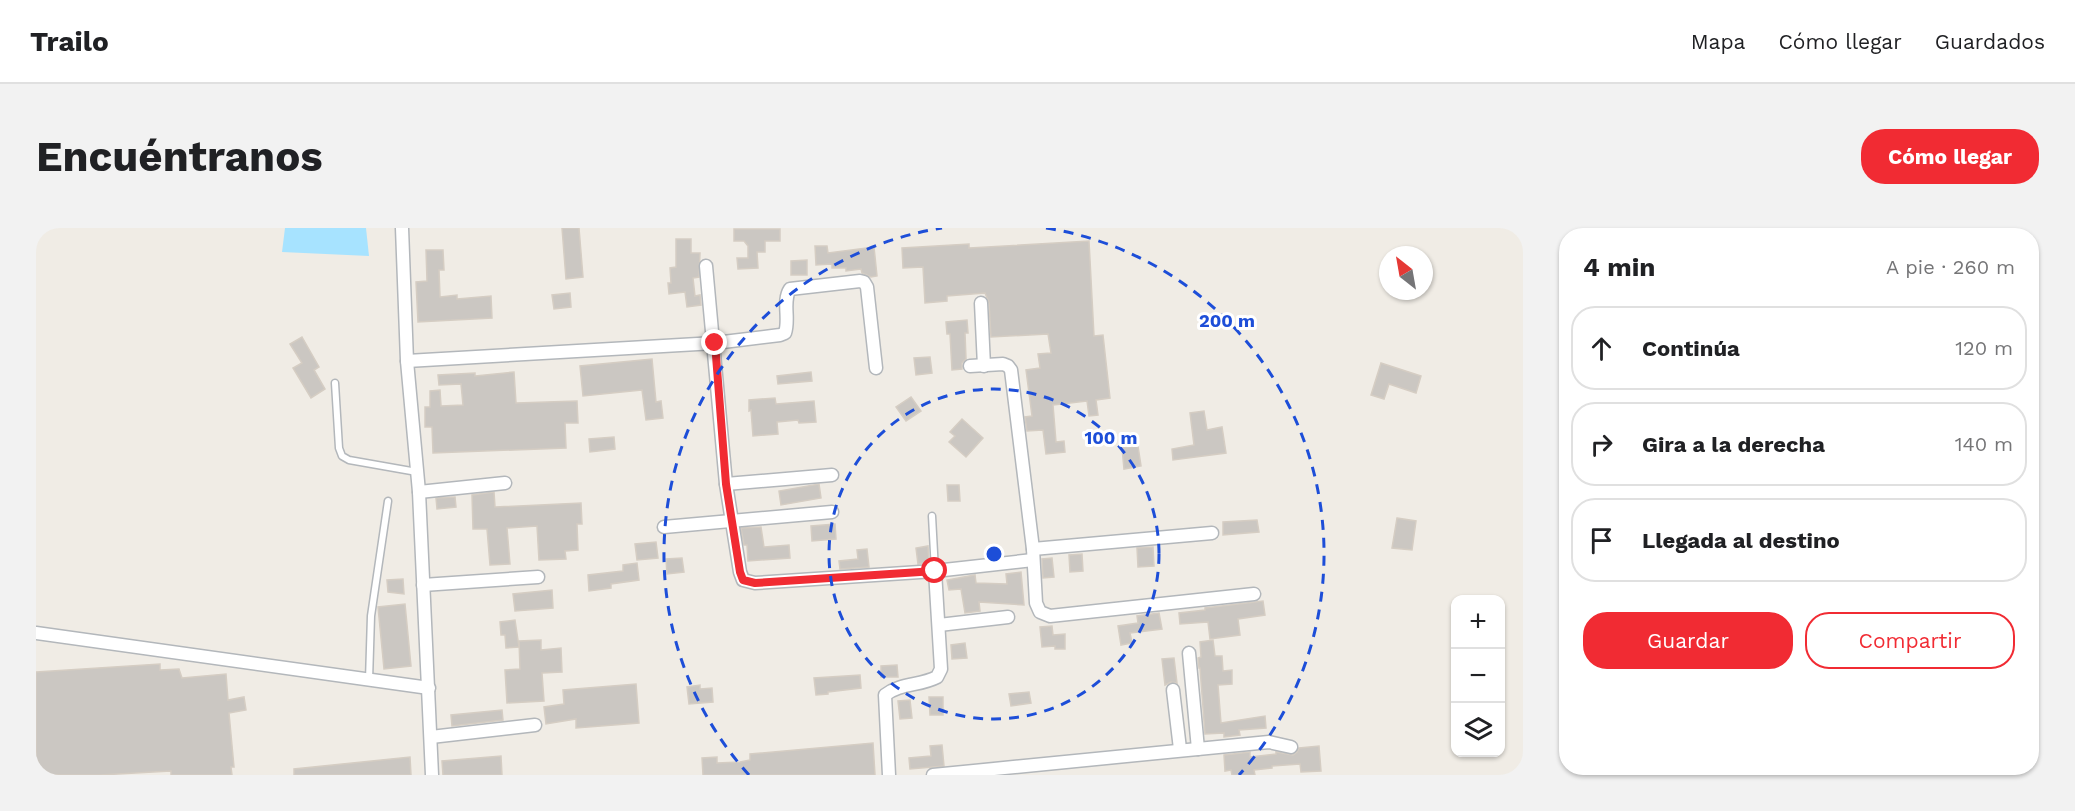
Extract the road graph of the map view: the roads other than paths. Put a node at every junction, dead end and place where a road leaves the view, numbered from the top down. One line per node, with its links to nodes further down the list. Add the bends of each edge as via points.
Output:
1 (402, 228): 5 (street)
2 (706, 266): 4 (street)
3 (981, 303): 7 (street)
4 (715, 343): 5 (street); 8 (street, via 785,333 790,289 861,280 867,287); 13 (street)
5 (407, 361): 10 (street)
6 (970, 366): 7 (street)
7 (984, 366): 21 (street, via 1003,364 1011,370)
8 (876, 368)
9 (335, 383): 10 (lane, via 342,456)
10 (417, 472): 14 (street)
11 (832, 476): 13 (street)
12 (505, 483): 14 (street)
13 (726, 484): 18 (street)
14 (419, 492): 24 (street)
15 (388, 501): 30 (lane, via 371,616)
16 (832, 512): 18 (street)
17 (932, 516): 22 (lane)
18 (731, 521): 19 (street); 22 (street, via 743,580 755,583)
19 (664, 527)
20 (1212, 533): 21 (street)
21 (1033, 555): 22 (street); 25 (street, via 1036,603 1040,612 1050,616)
22 (935, 571): 27 (street)
23 (538, 577): 24 (street)
24 (423, 585): 31 (street)
25 (1254, 594)
26 (1008, 617): 27 (street)
27 (939, 625): 39 (street, via 941,669 937,678 894,688 885,695)
28 (36, 633): 30 (street)
29 (1189, 653): 37 (street)
30 (369, 680): 31 (street)
31 (429, 688): 34 (street)
32 (1173, 690): 36 (street)
33 (535, 725): 34 (street)
34 (431, 737): 38 (street)
35 (1291, 747): 37 (street, via 1269,742)
36 (1180, 749): 37 (street); 40 (street)
37 (1198, 749)
38 (432, 775)
39 (889, 775)
40 (933, 775)

